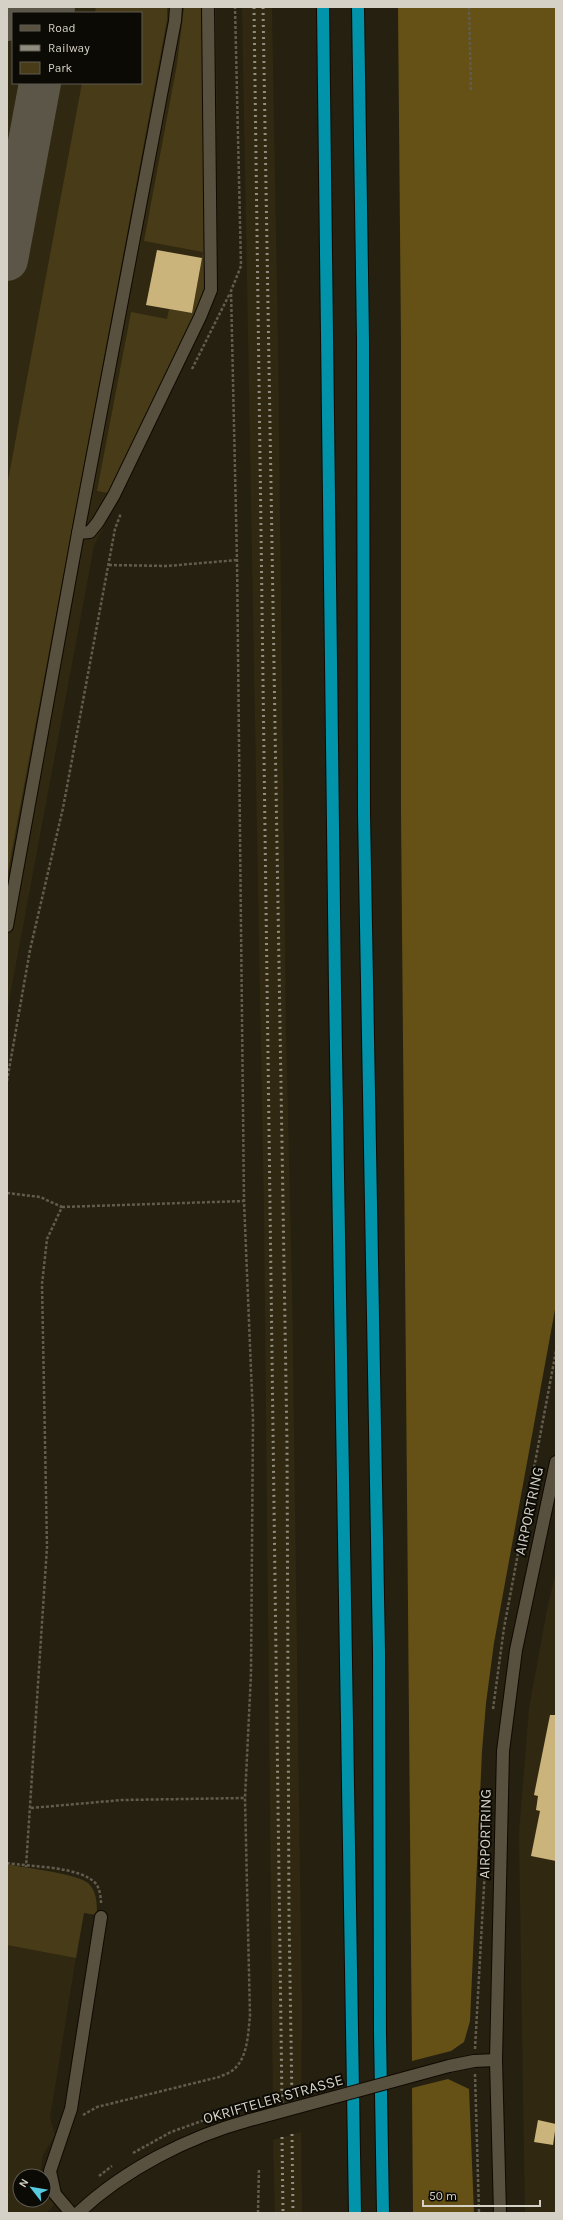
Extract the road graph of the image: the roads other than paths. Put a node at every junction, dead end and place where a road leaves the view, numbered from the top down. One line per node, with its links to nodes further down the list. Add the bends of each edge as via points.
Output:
1 (176, 7): 5 (street)
2 (208, 7): 5 (street, via 211,290 114,494 90,532)
3 (323, 7): 13 (highway, via 335,990)
4 (358, 7): 14 (highway, via 363,340 364,814 379,1651)
5 (78, 533): 6 (street)
6 (7, 926)
7 (556, 1462): 9 (street, AIRPORTRING, via 516,1650 506,1719)
8 (101, 1917): 11 (street, via 71,2108 51,2164 50,2179 55,2194)
9 (496, 2060): 10 (street, OKRIFTELER STRASSE, bridge, via 448,2066 228,2126 152,2160); 15 (street, AIRPORTRING)
10 (93, 2208): 12 (street, OKRIFTELER STRASSE)
11 (71, 2213)
12 (78, 2213)
13 (356, 2213)
14 (383, 2213)
15 (500, 2213)

